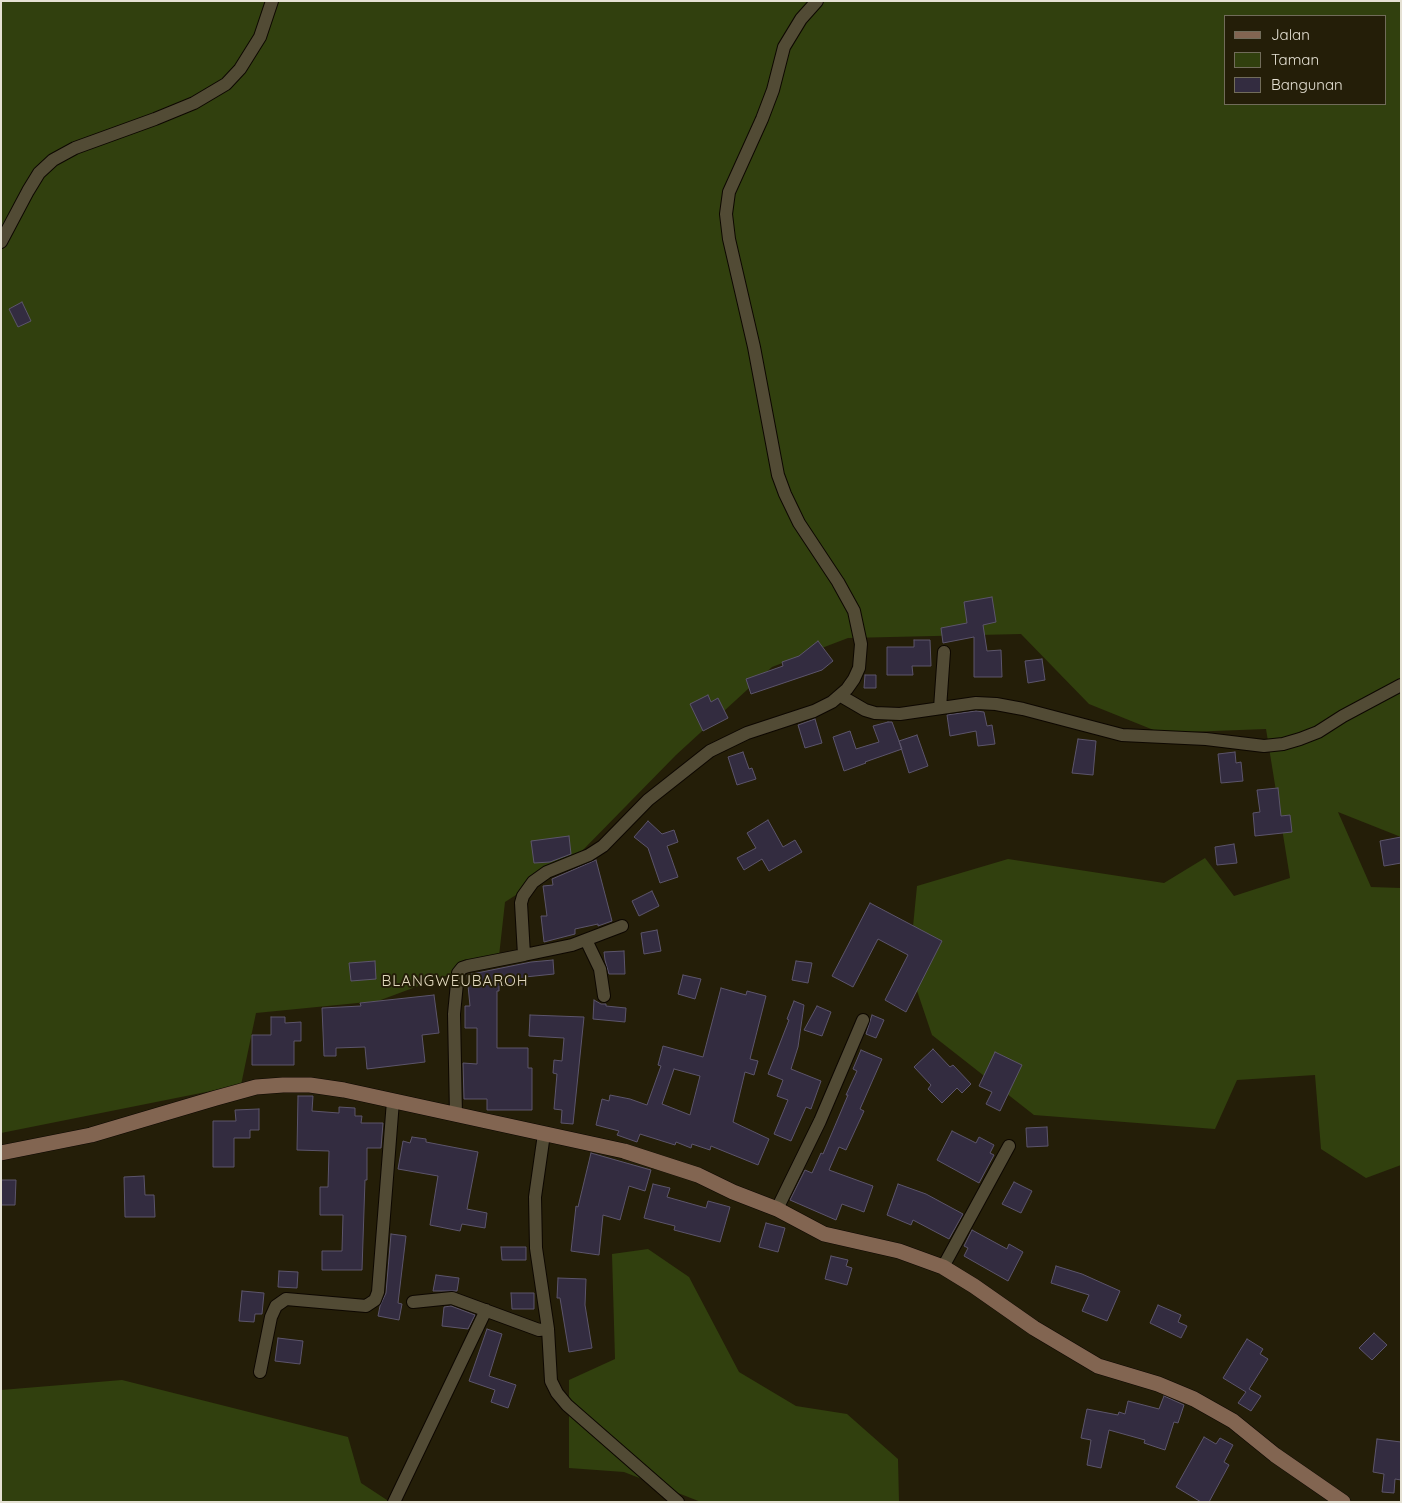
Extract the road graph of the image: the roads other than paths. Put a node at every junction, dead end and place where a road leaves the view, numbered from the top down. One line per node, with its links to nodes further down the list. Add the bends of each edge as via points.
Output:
1 (272, 1): 3 (street, via 256,45 226,84 194,103 75,148 53,160 39,173)
2 (817, 1): 6 (street, via 801,19 784,47 760,125 729,192 726,214 781,484 799,523 850,602 857,622 860,662 854,679)
3 (1, 242)
4 (944, 652): 7 (street)
5 (1401, 685): 7 (street, via 1318,732 1283,744 1264,746 1122,735 996,704)
6 (841, 696): 7 (street, via 875,713 900,714); 10 (street, via 820,708 747,733 710,751 648,800 603,846 533,882 520,903)
7 (940, 708)
8 (622, 926): 9 (street)
9 (586, 940): 10 (street); 11 (street, via 600,969)
10 (524, 955): 14 (street, via 468,966 458,973 454,1014)
11 (604, 996)
12 (863, 1020): 18 (street, via 820,1121)
13 (392, 1101): 14 (street); 17 (street, via 344,1090 283,1084 216,1098 91,1135); 23 (street, via 375,1300 366,1306 286,1299 276,1306 271,1318)
14 (456, 1115): 15 (street)
15 (544, 1134): 18 (street, via 662,1163); 22 (street, via 535,1197 536,1248)
16 (1009, 1146): 19 (street)
17 (1, 1153)
18 (777, 1209): 19 (street, via 824,1234 899,1250)
19 (942, 1267): 26 (street, via 1098,1366 1194,1398 1233,1421 1274,1455)
20 (413, 1302): 21 (street, via 452,1298)
21 (486, 1310): 22 (street, via 539,1330); 24 (street)
22 (548, 1329): 25 (street, via 551,1381 557,1393)
23 (260, 1372)
24 (394, 1502)
25 (678, 1502)
26 (1343, 1502)

